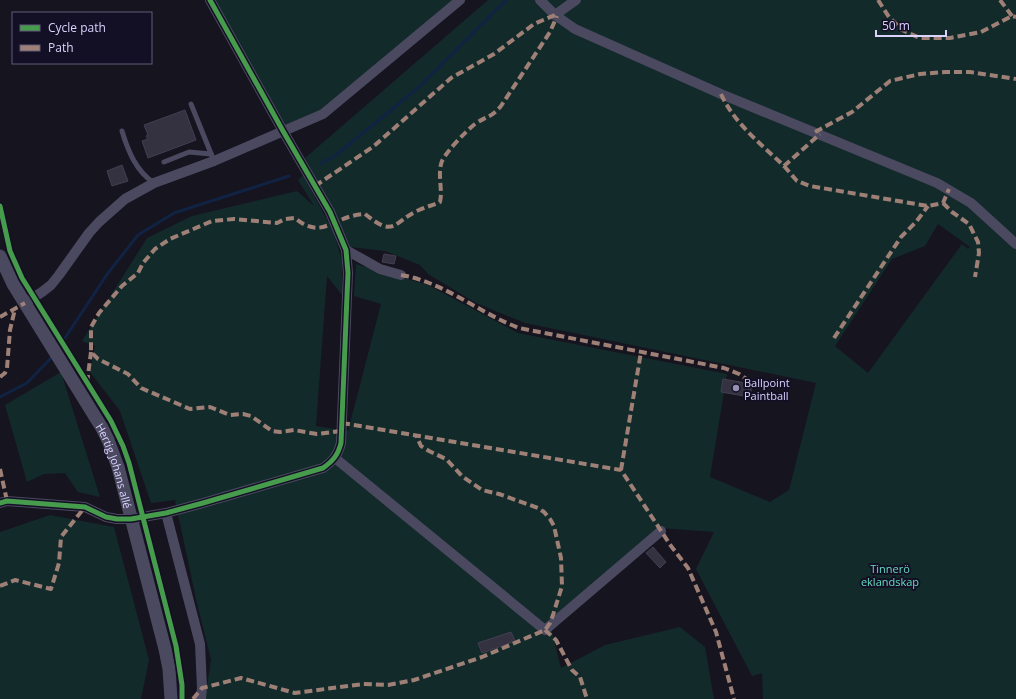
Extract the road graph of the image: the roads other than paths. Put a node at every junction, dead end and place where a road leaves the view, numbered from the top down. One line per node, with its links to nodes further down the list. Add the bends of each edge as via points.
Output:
1 (210, 0): 8 (street)
2 (460, 0): 8 (street, via 323,114)
3 (540, 0): 5 (street)
4 (576, 0): 5 (street)
5 (555, 15): 12 (street, via 575,30 720,94 937,183 971,203)
6 (192, 104): 9 (lane)
7 (122, 131): 11 (lane, via 128,152 135,164)
8 (283, 131): 9 (street); 13 (street, via 330,212)
9 (213, 158): 10 (lane, via 189,152); 11 (street)
10 (164, 162)
11 (154, 183): 16 (street, via 113,209 85,239 51,284)
12 (1016, 244)
13 (346, 250): 15 (street, via 380,268); 17 (street, via 348,273 341,437)
14 (0, 256): 16 (street, Hertig Johans allé)
15 (401, 275)
16 (24, 303): 20 (street, Hertig Johans allé, via 108,440 118,467)
17 (335, 458): 19 (street, via 323,468); 21 (street, via 545,630)
18 (0, 503): 20 (street, via 7,500 85,507 106,517)
19 (166, 513): 20 (street); 23 (street, via 200,644)
20 (131, 519): 22 (street, Hertig Johans allé, via 165,649)
21 (660, 531)
22 (171, 699)
23 (201, 699)

